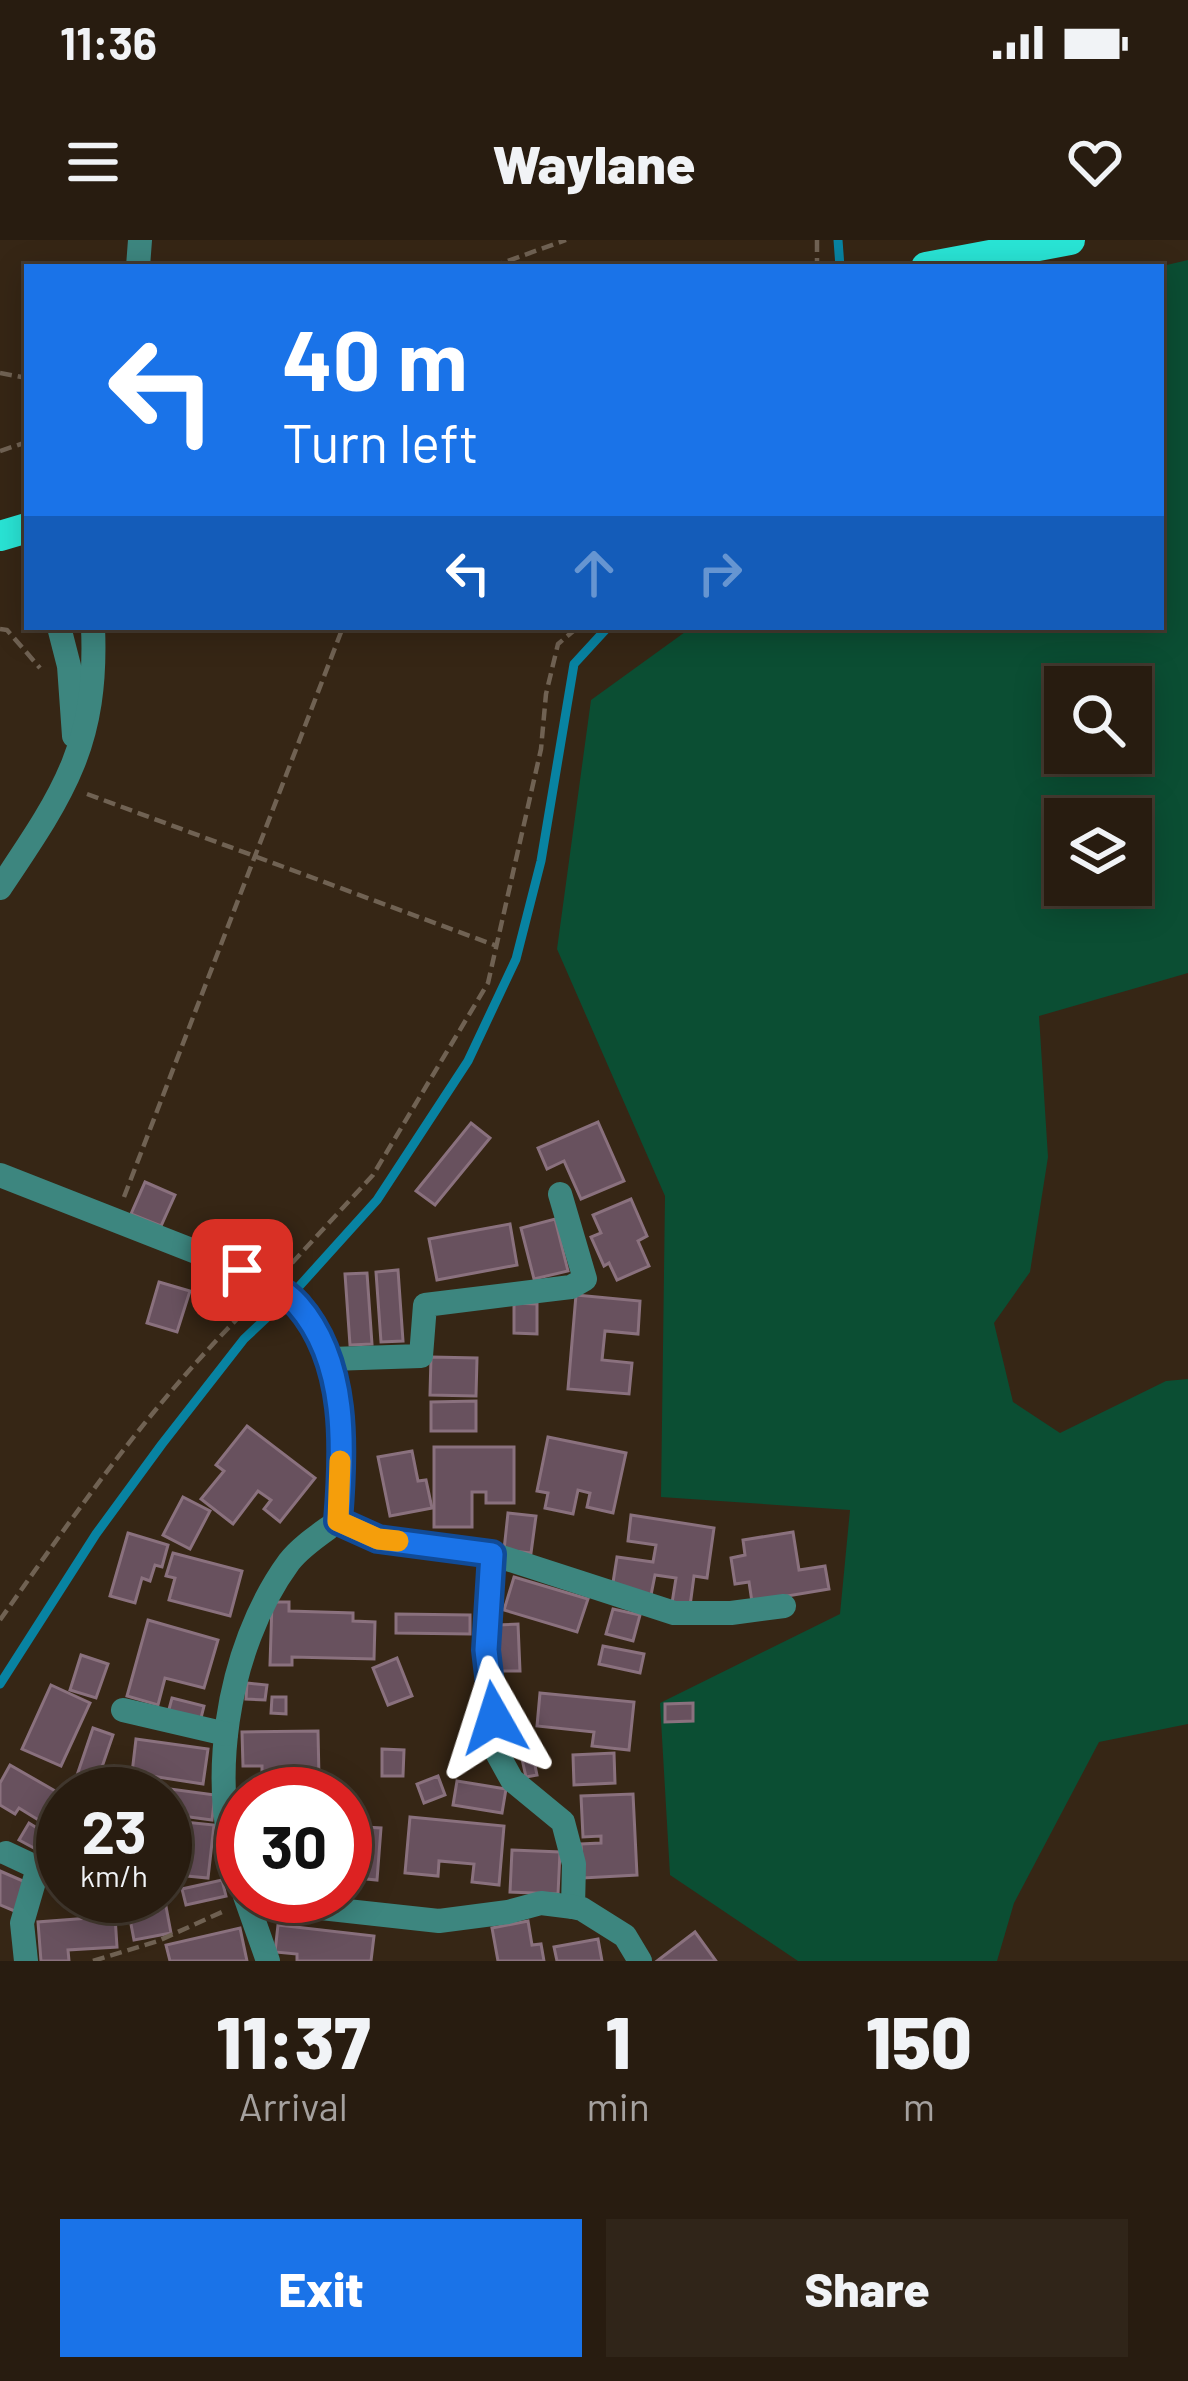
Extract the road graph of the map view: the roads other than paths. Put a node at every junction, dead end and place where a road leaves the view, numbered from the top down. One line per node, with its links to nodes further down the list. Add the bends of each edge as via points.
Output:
1 (1070, 240): 2 (main road)
2 (942, 264)
3 (60, 630): 5 (street)
4 (93, 630): 5 (street)
5 (79, 756): 6 (street)
6 (0, 888)
7 (0, 1175): 9 (street, via 282,1292)
8 (560, 1194): 9 (street, via 585,1279 425,1305 421,1356)
9 (331, 1359): 10 (street)
10 (338, 1521): 11 (street, via 378,1539); 14 (street, via 291,1559 260,1611)
11 (492, 1554): 12 (street, via 674,1613); 17 (street, via 486,1650 497,1753 512,1780 563,1822 574,1864)
12 (784, 1606)
13 (123, 1709): 14 (street)
14 (226, 1734): 15 (street)
15 (224, 1767)
16 (6, 1852): 20 (street, via 38,1868 22,1923)
17 (573, 1907): 18 (street, via 541,1903 439,1922); 22 (street, via 625,1936)
18 (372, 1913)
19 (255, 1923): 21 (street)
20 (26, 1961)
21 (268, 1961)
22 (640, 1961)

